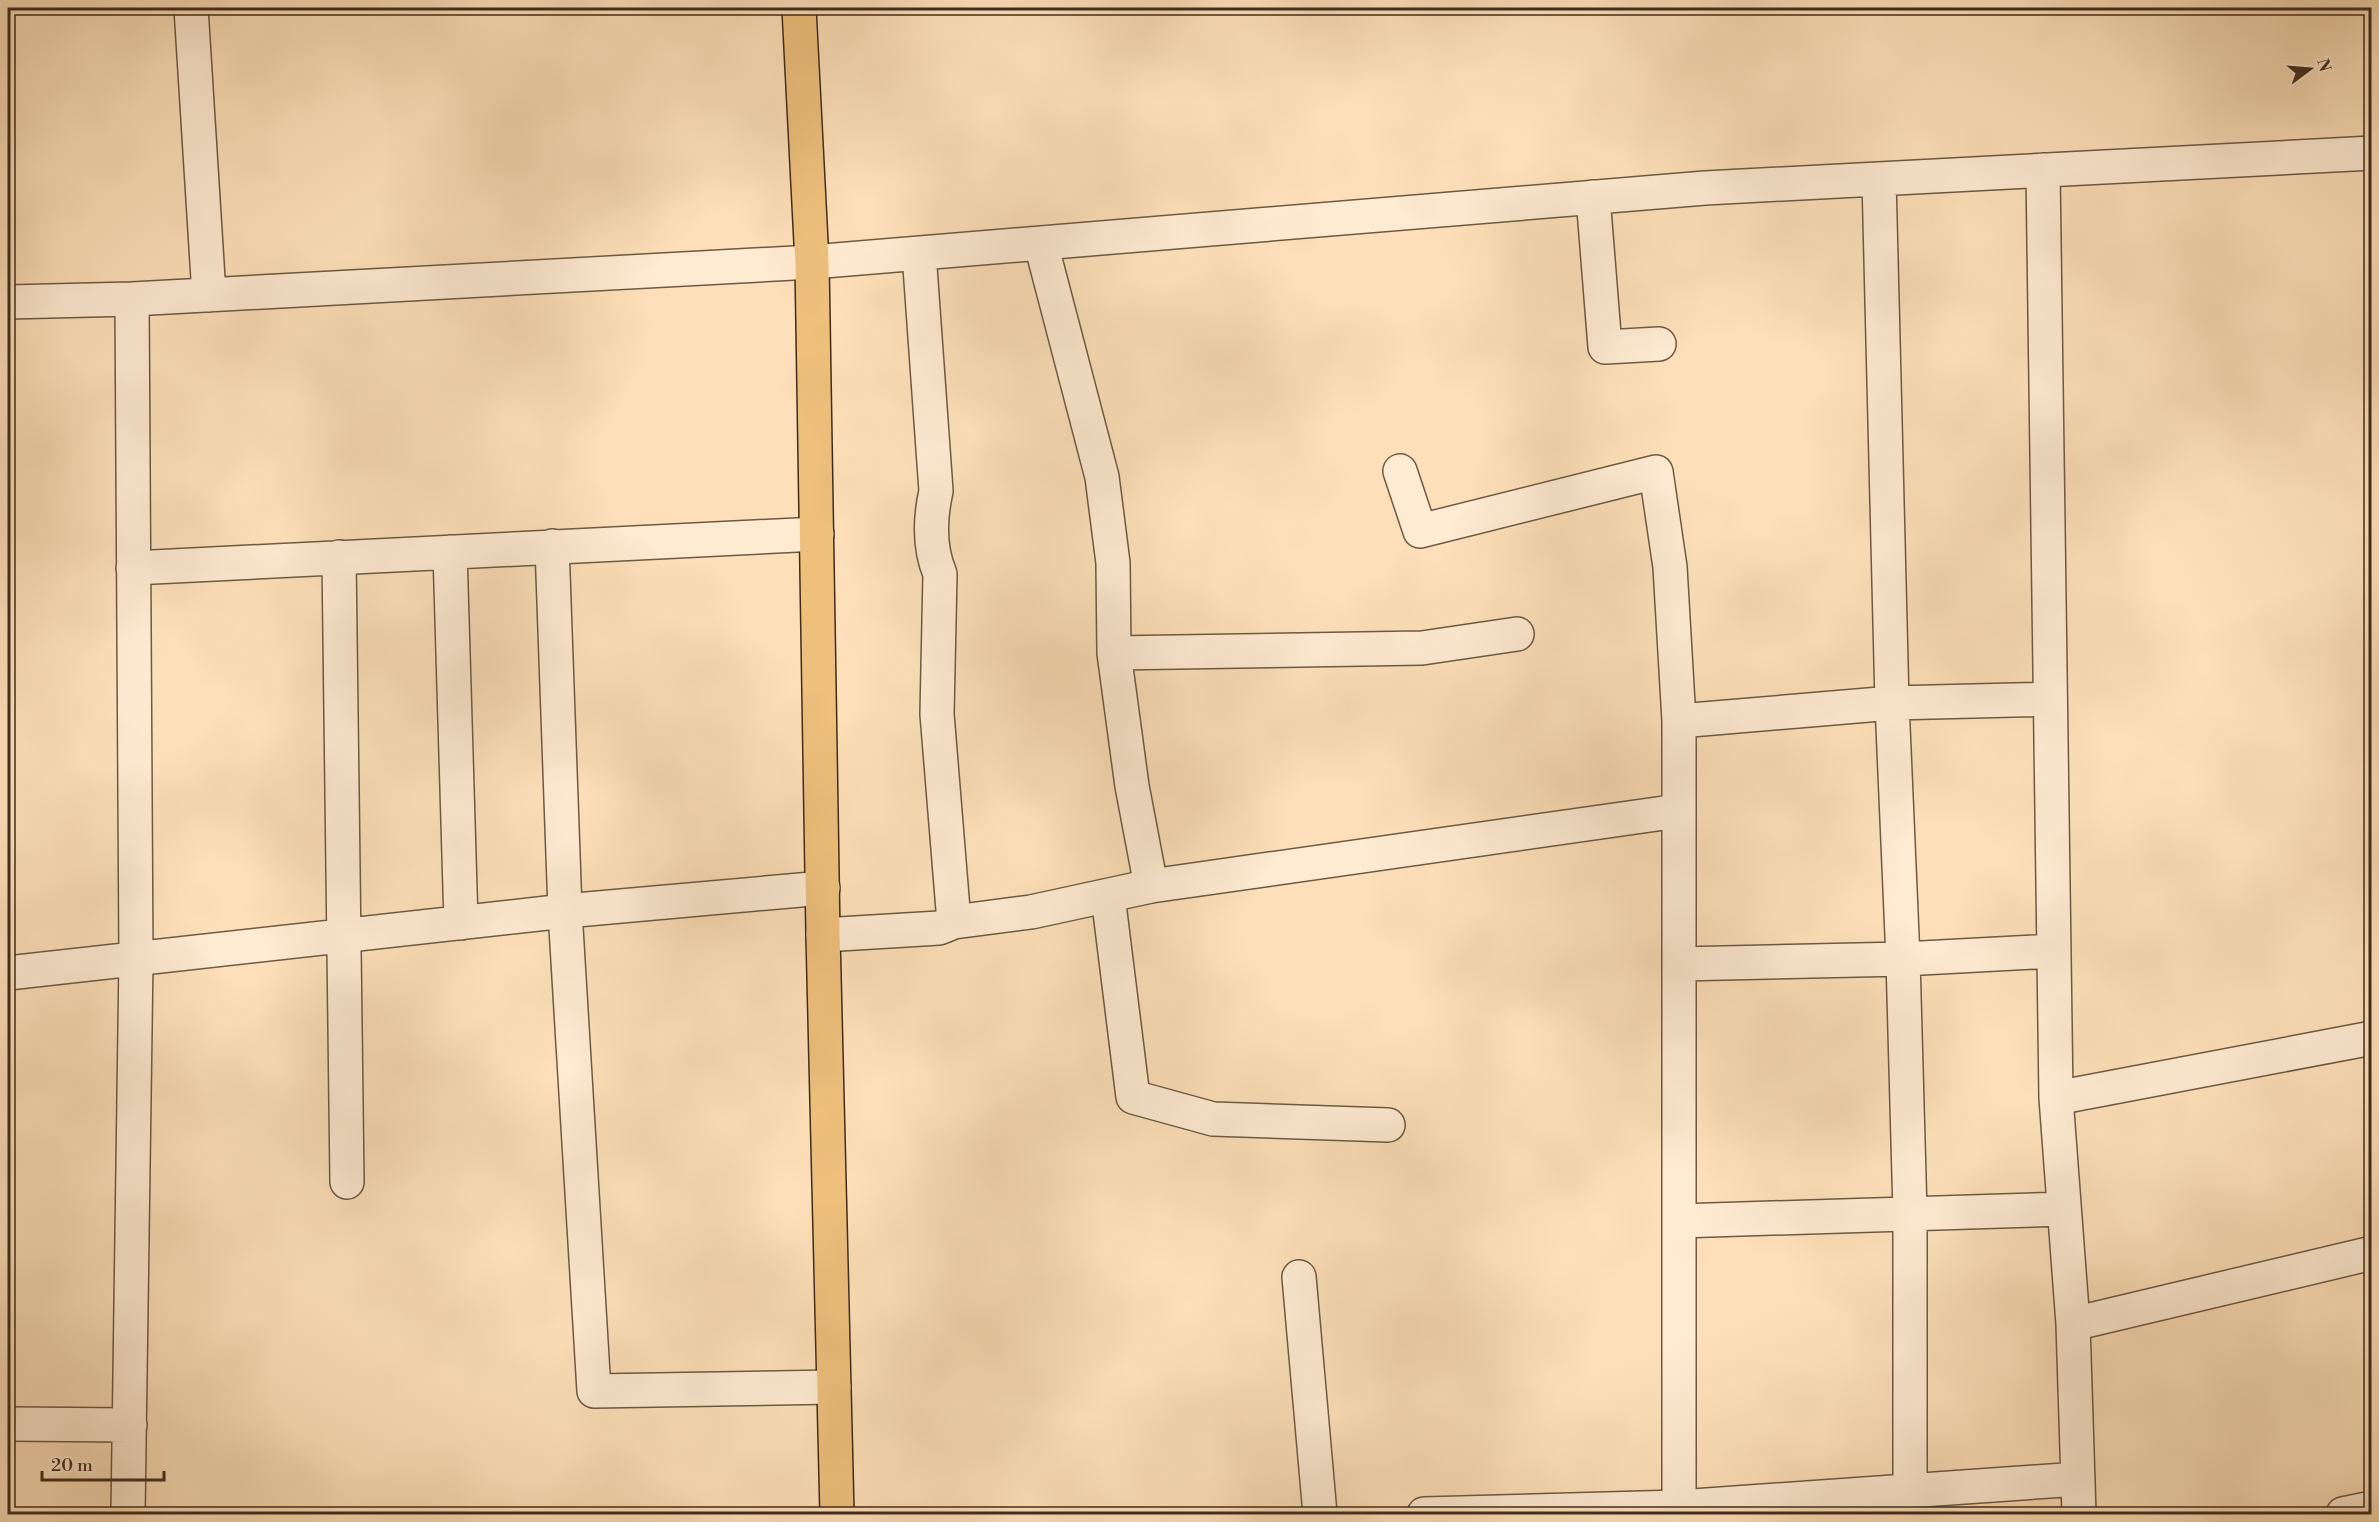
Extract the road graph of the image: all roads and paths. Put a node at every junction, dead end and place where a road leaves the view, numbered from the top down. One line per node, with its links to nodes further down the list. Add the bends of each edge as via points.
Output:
1 (191, 8): 10 (street)
2 (799, 8): 9 (main road)
3 (2372, 153): 4 (street)
4 (2043, 170): 5 (street); 22 (street)
5 (1879, 179): 6 (street); 23 (street)
6 (1593, 197): 7 (street); 13 (street, via 1605,347)
7 (1041, 244): 8 (street); 21 (street, via 1102,477 1113,563)
8 (919, 254): 9 (street); 30 (street, via 936,491 932,512 934,560 940,574 937,714)
9 (812, 262): 10 (street); 15 (main road)
10 (209, 295): 11 (street)
11 (132, 299): 12 (street); 19 (street)
12 (8, 302)
13 (1659, 344)
14 (1400, 471): 24 (street, via 1420,531 1656,472 1670,567)
15 (817, 534): 16 (street); 27 (main road)
16 (552, 546): 17 (street); 29 (street)
17 (450, 552): 18 (street); 31 (street)
18 (339, 557): 19 (street); 33 (street)
19 (134, 568): 35 (street)
20 (1517, 634): 21 (street, via 1422,648)
21 (1114, 653): 26 (street, via 1132,786)
22 (2050, 699): 23 (street); 34 (street)
23 (1892, 703): 24 (street); 36 (street)
24 (1679, 721): 25 (street)
25 (1678, 811): 26 (street); 37 (street)
26 (1151, 886): 28 (street)
27 (823, 888): 29 (street); 32 (main road)
28 (1108, 896): 30 (street); 41 (street, via 1133,1096 1213,1119)
29 (565, 911): 31 (street); 49 (street, via 594,1391)
30 (954, 922): 32 (street, via 939,927)
31 (461, 923): 33 (street)
32 (823, 935): 49 (main road)
33 (346, 936): 35 (street); 42 (street)
34 (2054, 951): 36 (street); 40 (street)
35 (136, 959): 38 (street); 51 (street)
36 (1903, 959): 37 (street); 44 (street)
37 (1679, 964): 45 (street)
38 (8, 973)
39 (2372, 1038): 40 (street)
40 (2056, 1098): 43 (street)
41 (1388, 1125)
42 (347, 1182)
43 (2064, 1209): 44 (street); 48 (street)
44 (1910, 1213): 45 (street); 53 (street)
45 (1679, 1221): 54 (street)
46 (2372, 1253): 48 (street)
47 (1299, 1277): 58 (street)
48 (2073, 1324): 52 (street)
49 (834, 1387): 57 (main road)
50 (8, 1424): 51 (street)
51 (130, 1425): 56 (street)
52 (2078, 1479): 53 (street); 60 (street)
53 (1910, 1491): 54 (street)
54 (1679, 1507): 59 (street)
55 (2372, 1508): 61 (street)
56 (128, 1515)
57 (837, 1515)
58 (1320, 1515)
59 (1424, 1515)
60 (2079, 1515)
61 (2343, 1515)

